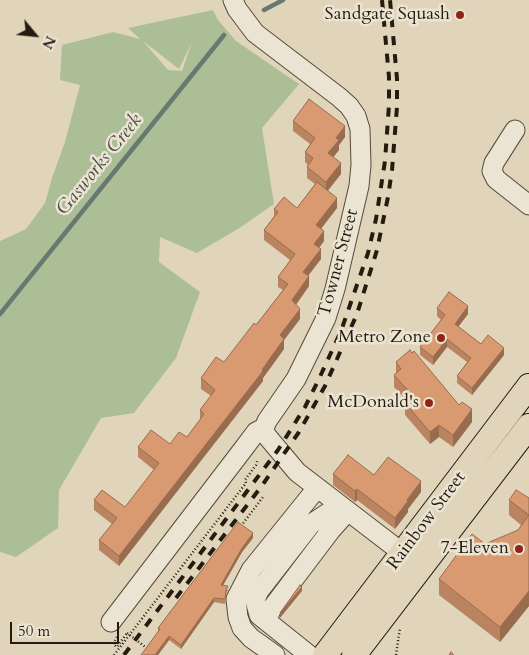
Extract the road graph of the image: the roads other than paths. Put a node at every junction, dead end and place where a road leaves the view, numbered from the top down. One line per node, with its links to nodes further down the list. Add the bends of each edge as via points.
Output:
1 (235, 5): 7 (street, Towner Street, via 255,33 349,106 360,129 359,186 326,318 296,379)
2 (515, 130): 3 (street, via 494,163 492,172 496,179)
3 (529, 205)
4 (529, 386): 5 (main road, Rainbow Street)
5 (510, 412): 6 (street); 10 (main road, Rainbow Street)
6 (529, 426): 10 (main road, Rainbow Street)
7 (264, 428): 8 (street, via 289,463); 12 (street, Towner Street, via 256,432 244,448)
8 (317, 488): 9 (street); 13 (street, via 251,570 236,599 242,628)
9 (344, 508): 10 (street); 14 (street, via 311,524 255,600 258,615)
10 (412, 560): 11 (main road, Rainbow Street); 15 (main road, Rainbow Street)
11 (395, 616): 16 (main road, Rainbow Street); 17 (main road)
12 (116, 627)
13 (275, 655)
14 (309, 655)
15 (325, 655)
16 (354, 655)
17 (372, 655)

